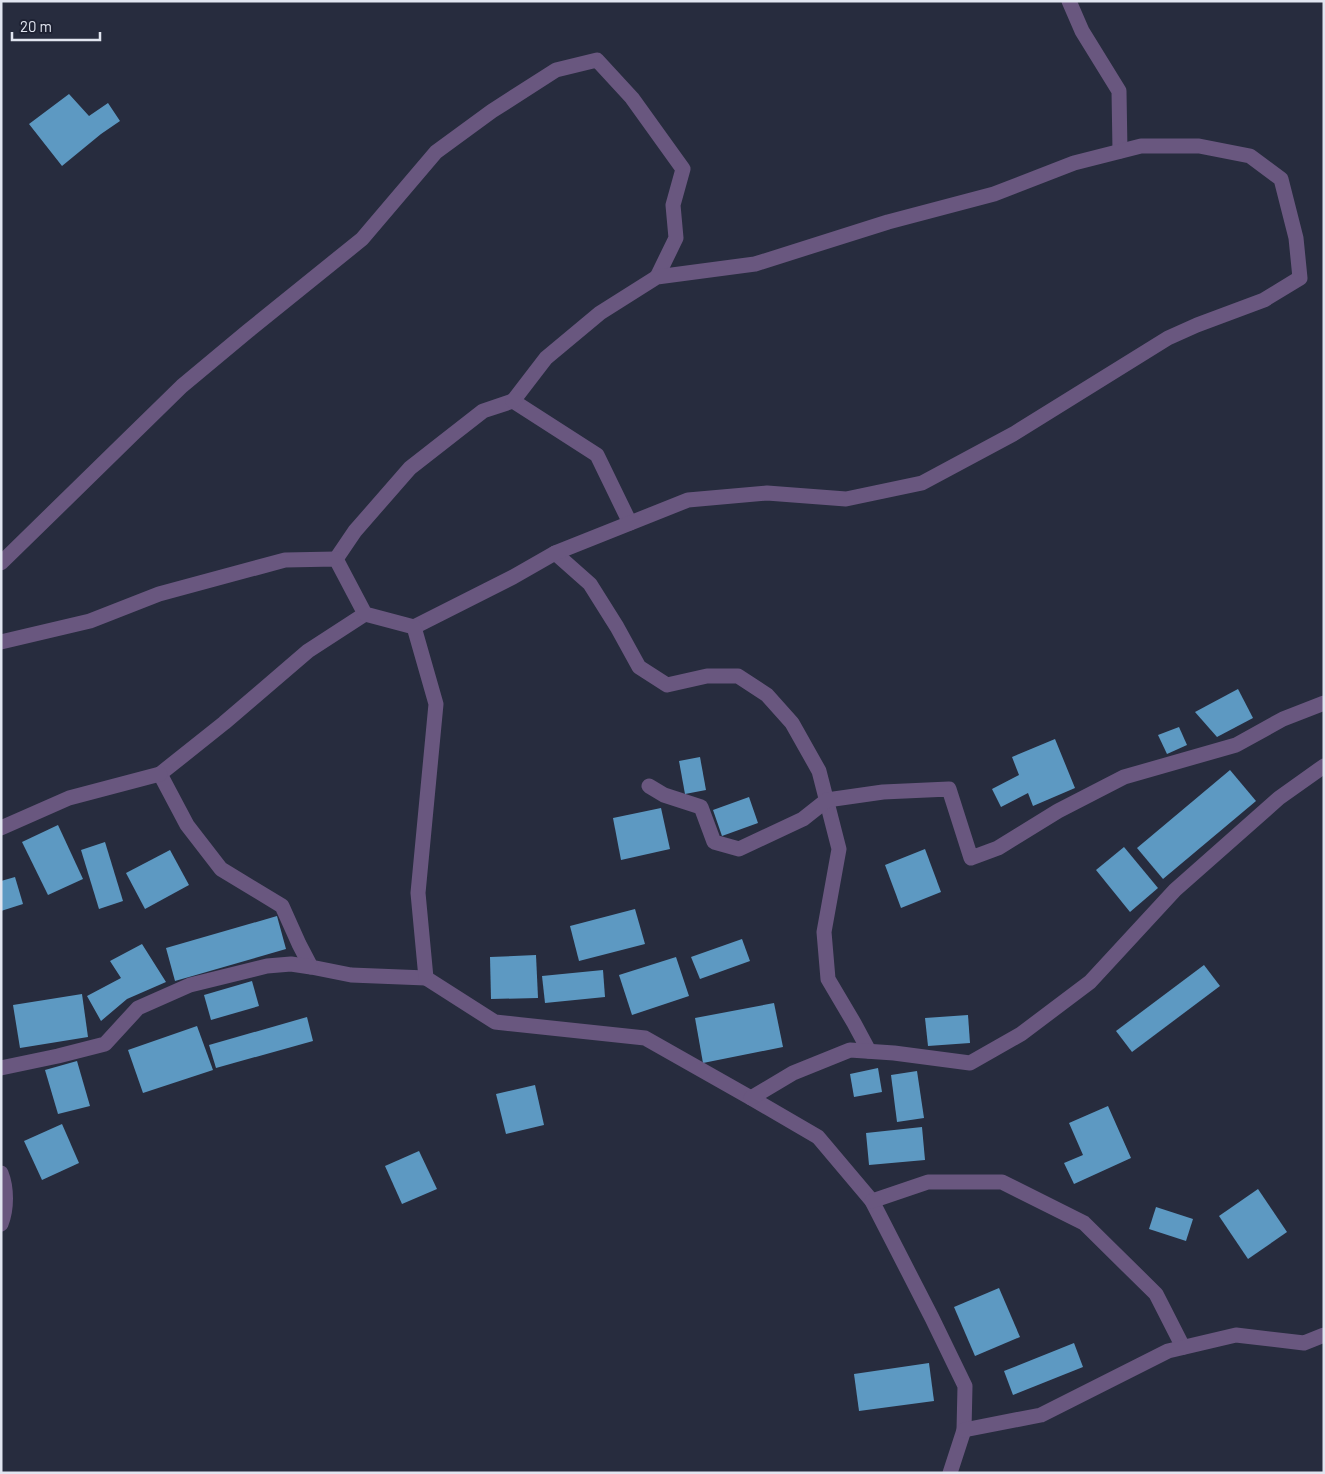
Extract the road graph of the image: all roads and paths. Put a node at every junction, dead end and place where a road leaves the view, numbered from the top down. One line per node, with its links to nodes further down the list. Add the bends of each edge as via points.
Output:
1 (1069, 1): 2 (street, via 1082,31 1119,91)
2 (1120, 151): 3 (street, via 1074,163 994,194 888,222 755,264); 5 (street, via 1141,146 1198,146 1250,156 1281,179 1296,238 1300,278 1264,300 1168,338 1014,433 922,483 846,498 767,493 688,500)
3 (657, 277): 4 (street, via 600,313 546,358); 8 (street, via 676,238 673,205 683,169 632,98 597,60 556,70 436,152 362,239 182,386)
4 (513, 400): 5 (street, via 597,455); 7 (street, via 483,411 410,468 354,531)
5 (630, 523): 6 (street)
6 (554, 553): 10 (street); 16 (street, via 590,584 639,667 667,685 707,676 738,676 767,695 792,722 819,771)
7 (336, 559): 9 (street); 11 (street, via 285,560 160,594 90,620)
8 (1, 563)
9 (365, 614): 10 (street); 14 (street, via 308,651)
10 (414, 626): 19 (street, via 436,704 418,893)
11 (1, 642)
12 (1324, 704): 16 (street, via 1283,719 1236,745 1124,777 1058,810 998,848 972,858 949,789 883,792)
13 (1324, 766): 20 (street, via 1279,798 1175,890 1090,982 1021,1034 970,1064)
14 (160, 774): 17 (street, via 70,798); 18 (street, via 187,825 221,869 282,906)
15 (649, 786): 16 (street, via 664,795 701,807 714,842 739,849 803,819)
16 (827, 800): 20 (street, via 839,849 824,932 828,978)
17 (1, 828)
18 (311, 967): 19 (street, via 351,975); 21 (street, via 291,964 267,966 190,985 138,1008 105,1044)
19 (426, 978): 22 (street, via 495,1022 645,1038)
20 (869, 1051): 22 (street, via 850,1050 793,1073)
21 (1, 1068)
22 (751, 1098): 24 (street, via 818,1138)
23 (1, 1173): 25 (street, via 5,1215)
24 (872, 1201): 27 (street, via 928,1182 1002,1182 1084,1223 1156,1294); 28 (street, via 964,1386)
25 (1, 1224)
26 (1324, 1335): 27 (street, via 1304,1343 1236,1335)
27 (1183, 1348): 28 (street, via 1168,1351 1041,1415)
28 (964, 1430): 29 (street)
29 (950, 1473)

